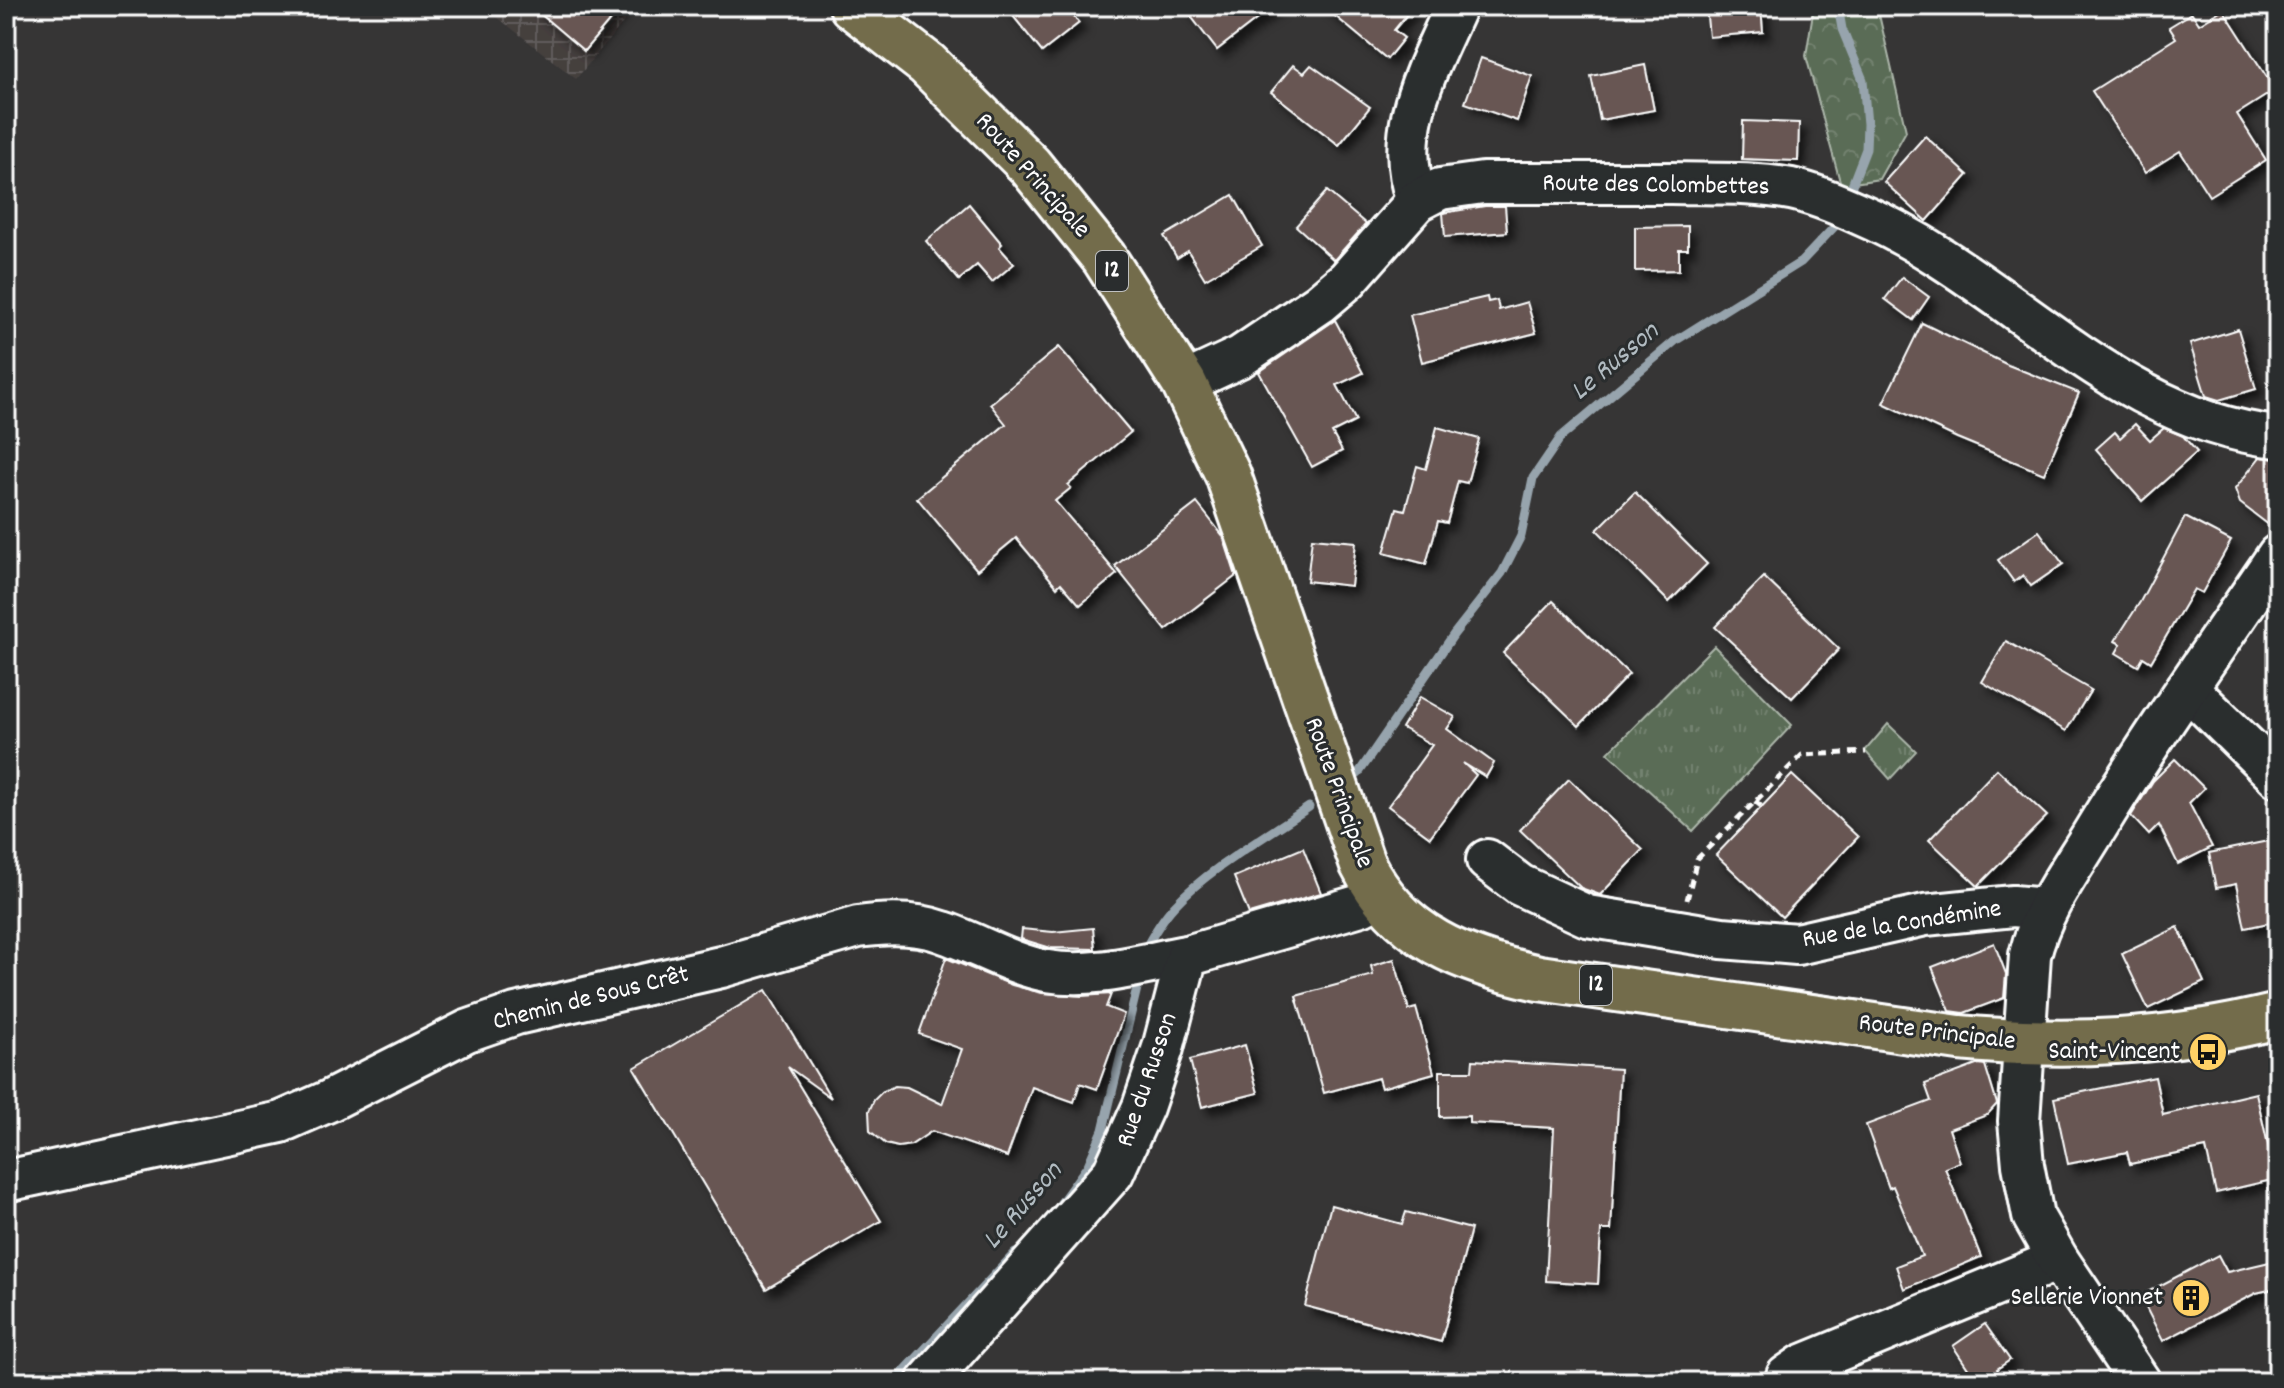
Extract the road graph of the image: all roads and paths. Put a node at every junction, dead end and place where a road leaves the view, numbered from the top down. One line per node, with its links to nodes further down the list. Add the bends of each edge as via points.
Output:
1 (852, 6): 4 (main road, Route Principale / 12, via 927,64 1030,166 1104,258)
2 (1456, 6): 3 (street, via 1410,123 1409,180)
3 (1417, 201): 4 (street, Route des Colombettes, via 1320,303 1240,357); 5 (street, Route des Colombettes, via 1440,189 1483,183 1744,184 1793,189 1861,214 1928,251 2149,396 2197,417)
4 (1184, 383): 13 (main road, Route Principale / 12, via 1228,475 1345,820)
5 (2278, 437)
6 (2278, 555): 7 (street, Rue de la Condémine)
7 (2187, 688): 9 (street); 14 (street, Rue de la Condémine)
8 (1866, 752): 10 (path, via 1802,755)
9 (2278, 777)
10 (1755, 801): 11 (path); 15 (path, via 1697,859)
11 (1762, 807)
12 (1487, 860): 15 (street, Rue de la Condémine, via 1520,885 1587,916)
13 (1380, 895): 16 (street); 18 (main road, Route Principale / 12, via 1404,920 1456,954 1539,978)
14 (2047, 909): 15 (street, Rue de la Condémine, via 2013,906 1925,915 1797,944); 18 (street, Rue de la Condémine, via 2030,955)
15 (1683, 932)
16 (1187, 956): 19 (street, Chemin de Sous Crêt, via 1071,974 1024,965 915,925 858,927 721,967 516,1014 467,1031 281,1122); 21 (street, Rue du Russon, via 1143,1107 1113,1173)
17 (2278, 1016): 18 (main road, Route Principale / 12, via 2140,1041)
18 (2026, 1044): 20 (street, Rue de la Condémine, via 2019,1121 2023,1165 2033,1216)
19 (6, 1181)
20 (2058, 1260): 22 (street, via 1803,1365); 23 (street, Rue de la Condémine)
21 (927, 1382)
22 (1785, 1382)
23 (2140, 1382)

